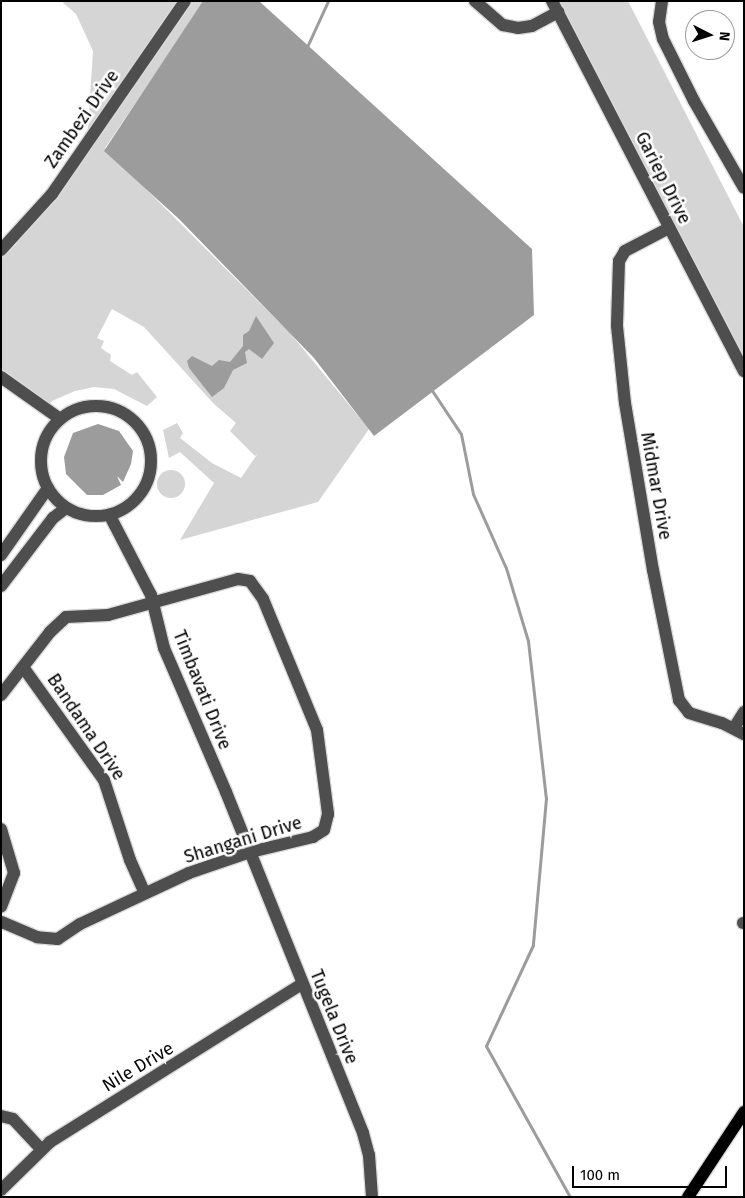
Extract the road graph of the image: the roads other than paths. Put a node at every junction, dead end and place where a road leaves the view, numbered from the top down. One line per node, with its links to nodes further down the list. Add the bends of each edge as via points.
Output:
1 (185, 1): 7 (street, Zambezi Drive, via 52,194)
2 (475, 1): 4 (street, via 503,24 518,28 532,26)
3 (662, 1): 5 (street, via 659,22 663,39)
4 (555, 7): 6 (street, Gariep Drive)
5 (744, 188)
6 (669, 228): 8 (street, Gariep Drive); 20 (street, Midmar Drive, via 625,251 619,261 619,366 676,690 681,704 690,713)
7 (1, 250)
8 (744, 370)
9 (1, 378): 10 (street)
10 (60, 419): 11 (street, via 52,428 42,452 43,477); 13 (street, via 78,409 107,407 134,420 146,436 152,455 150,475 142,493 128,508)
11 (48, 488): 12 (street); 14 (street)
12 (66, 508): 13 (street, via 87,516); 15 (street, via 53,518)
13 (110, 516): 16 (street, Timbavati Drive)
14 (1, 555)
15 (1, 586)
16 (154, 604): 17 (street, via 108,615 66,617); 22 (street, Timbavati Drive, via 164,648); 22 (street, Shangani Drive, via 238,578 254,583 317,730 328,806 324,830 313,837)
17 (22, 667): 18 (street); 23 (street, Bandama Drive, via 55,707 104,780 130,860)
18 (1, 695)
19 (744, 712): 20 (street)
20 (739, 731)
21 (1, 828): 24 (street, via 14,873)
22 (250, 852): 23 (street, Shangani Drive); 26 (street, Tugela Drive)
23 (146, 893): 25 (street, Shangani Drive, via 80,924 58,939 36,937)
24 (1, 907)
25 (1, 922)
26 (302, 984): 29 (street, Nile Drive); 31 (street, Tugela Drive, via 365,1138)
27 (744, 1112): 32 (main road)
28 (1, 1116): 29 (street, via 13,1119)
29 (41, 1149): 30 (street, Nile Drive)
30 (1, 1190)
31 (372, 1197)
32 (688, 1197)

